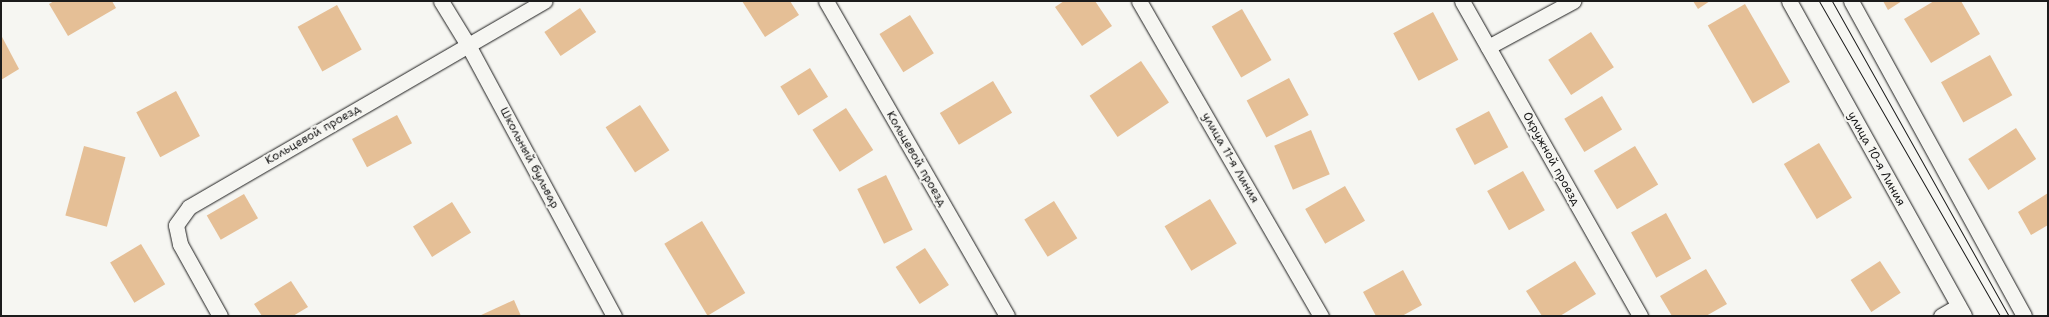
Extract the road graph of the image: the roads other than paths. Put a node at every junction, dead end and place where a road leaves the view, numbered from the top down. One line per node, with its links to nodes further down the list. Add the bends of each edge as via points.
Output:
1 (441, 1): 9 (lane, Школьный бульвар)
2 (545, 1): 9 (lane, Кольцевой проезд)
3 (826, 1): 12 (lane, Кольцевой проезд)
4 (1139, 1): 15 (lane, улица 11-я Линия)
5 (1462, 1): 10 (lane, Окружной проезд)
6 (1573, 1): 10 (lane)
7 (1789, 1): 11 (lane, улица 10-я Линия)
8 (1851, 1): 18 (lane)
9 (468, 45): 13 (lane, Кольцевой проезд, via 189,207 176,225 180,244); 14 (lane, Школьный бульвар)
10 (1488, 47): 16 (lane, Окружной проезд)
11 (1961, 311): 17 (lane)
12 (1001, 314)
13 (220, 316)
14 (614, 316)
15 (1321, 316)
16 (1640, 316)
17 (1941, 316)
18 (2024, 316)

